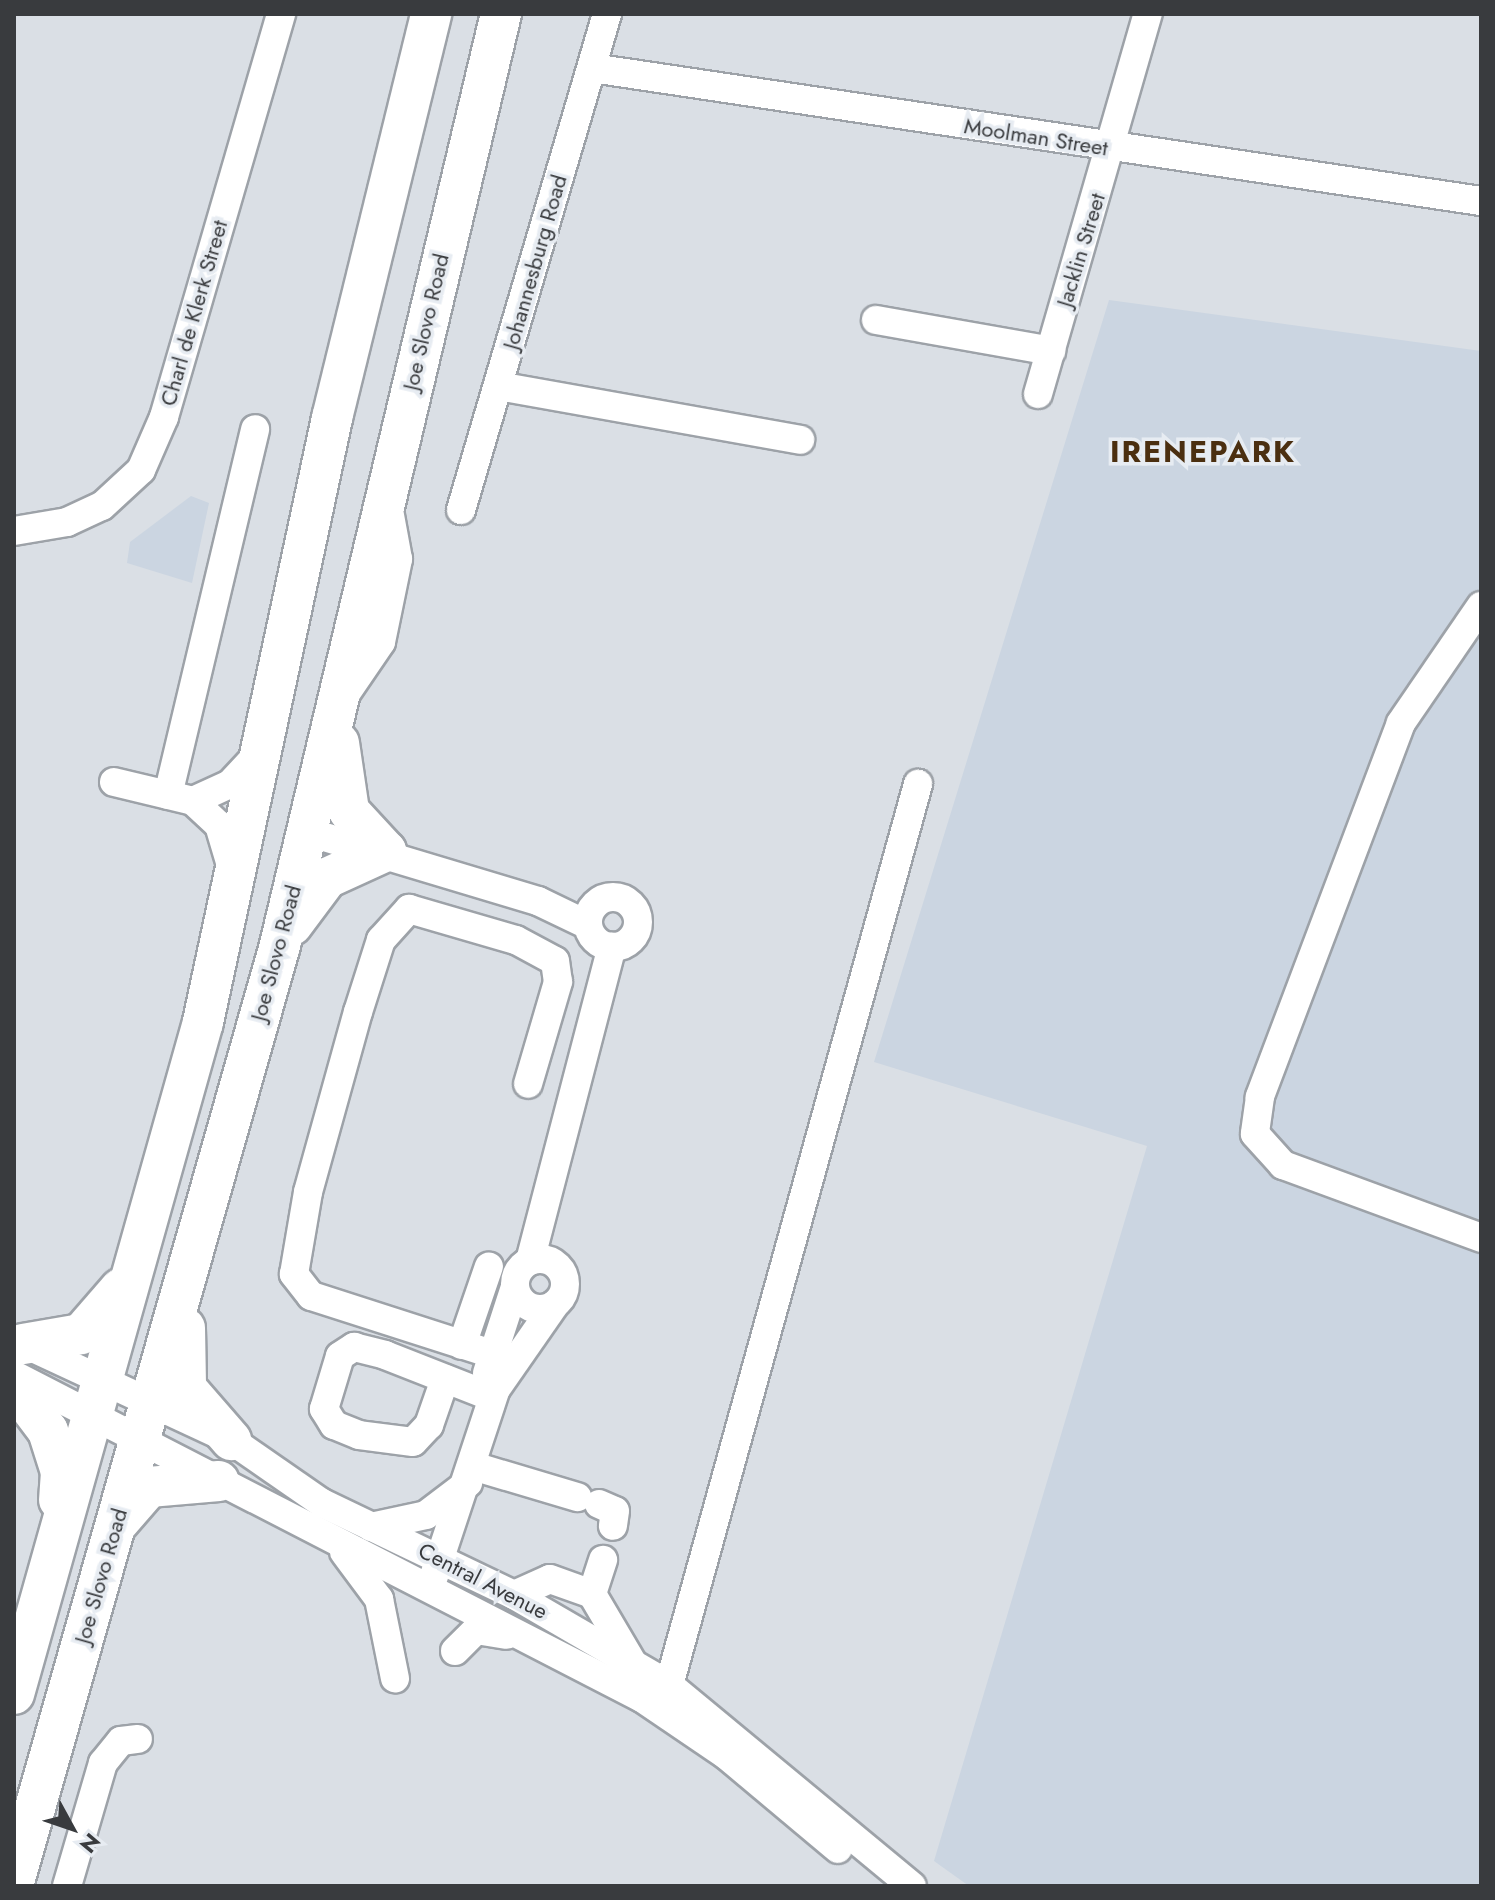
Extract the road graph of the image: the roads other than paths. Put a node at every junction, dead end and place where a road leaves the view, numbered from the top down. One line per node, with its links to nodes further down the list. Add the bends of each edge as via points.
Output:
1 (281, 14): 16 (street, Charl de Klerk Street, via 164,417 141,470 79,517)
2 (431, 14): 19 (highway, via 332,418)
3 (501, 14): 18 (highway, Joe Slovo Road)
4 (607, 14): 6 (street, Johannesburg Road)
5 (1148, 14): 7 (street, Jacklin Street)
6 (592, 68): 7 (street, Moolman Street); 11 (street, Johannesburg Road)
7 (1111, 148): 8 (street, Moolman Street); 10 (street, Jacklin Street)
8 (1481, 201)
9 (876, 320): 10 (street)
10 (1051, 351): 12 (street, Jacklin Street)
11 (498, 386): 14 (street); 15 (street, Johannesburg Road)
12 (1038, 394)
13 (255, 429): 22 (street)
14 (800, 440)
15 (461, 510)
16 (14, 531)
17 (1481, 606): 30 (street, via 1401,723 1260,1097 1255,1134 1283,1165)
18 (338, 706): 23 (highway, Joe Slovo Road); 24 (highway, via 349,811)
19 (263, 748): 22 (street, via 230,784); 25 (highway)
20 (114, 782): 22 (street)
21 (918, 784): 64 (street)
22 (181, 798): 25 (street, via 219,825)
23 (308, 832): 24 (street); 25 (highway, via 272,844); 28 (highway, Joe Slovo Road)
24 (386, 851): 26 (street); 28 (highway, via 327,878)
25 (236, 881): 32 (highway)
26 (508, 891): 27 (street); 31 (street, via 597,930 599,989 540,1210)
27 (493, 932): 29 (street, via 550,956 558,968); 37 (street, via 420,909 409,909 386,931 294,1256 298,1286 311,1296)
28 (280, 945): 33 (highway, Joe Slovo Road)
29 (528, 1084)
30 (1481, 1238)
31 (537, 1260): 35 (street); 36 (street, via 565,1281)
32 (135, 1264): 38 (highway, via 101,1319 81,1334); 43 (highway)
33 (188, 1264): 44 (highway, Joe Slovo Road); 46 (highway, via 186,1388)
34 (489, 1266): 37 (street)
35 (515, 1287): 36 (street, via 530,1308); 39 (street)
36 (555, 1304): 45 (street, via 507,1366)
37 (462, 1345): 39 (street)
38 (17, 1353): 43 (street, Central Avenue)
39 (492, 1354): 42 (street)
40 (445, 1379): 42 (street)
41 (14, 1386): 54 (highway, via 48,1431 61,1472)
42 (482, 1393): 45 (street)
43 (96, 1401): 44 (street, Central Avenue); 47 (street, Central Avenue); 54 (highway)
44 (150, 1403): 46 (street, Central Avenue); 47 (highway, Joe Slovo Road)
45 (480, 1432): 48 (street)
46 (231, 1440): 51 (street, Central Avenue)
47 (138, 1441): 49 (street, Central Avenue); 52 (highway, Joe Slovo Road)
48 (471, 1474): 50 (street); 51 (street, via 426,1515); 55 (street)
49 (219, 1481): 52 (highway, via 149,1487); 53 (street, Central Avenue)
50 (596, 1509)
51 (370, 1527): 55 (street, Central Avenue)
52 (115, 1528): 67 (highway, Joe Slovo Road)
53 (331, 1538): 57 (street, Central Avenue); 63 (street, via 374,1587)
54 (55, 1552): 65 (highway)
55 (442, 1560): 57 (street); 59 (street, Central Avenue)
56 (603, 1560): 58 (street)
57 (429, 1588): 61 (street, Central Avenue)
58 (592, 1594): 59 (street, via 550,1579); 62 (street)
59 (514, 1595): 62 (street, Central Avenue)
60 (455, 1651): 61 (street, via 464,1637 488,1629)
61 (568, 1657): 69 (street, Central Avenue, via 682,1722)
62 (633, 1664): 64 (street, Central Avenue)
63 (395, 1678)
64 (669, 1685): 70 (street, Central Avenue)
65 (14, 1694)
66 (138, 1739): 68 (street, via 121,1741 103,1763)
67 (14, 1882)
68 (67, 1886)
69 (881, 1886)
70 (912, 1886)

